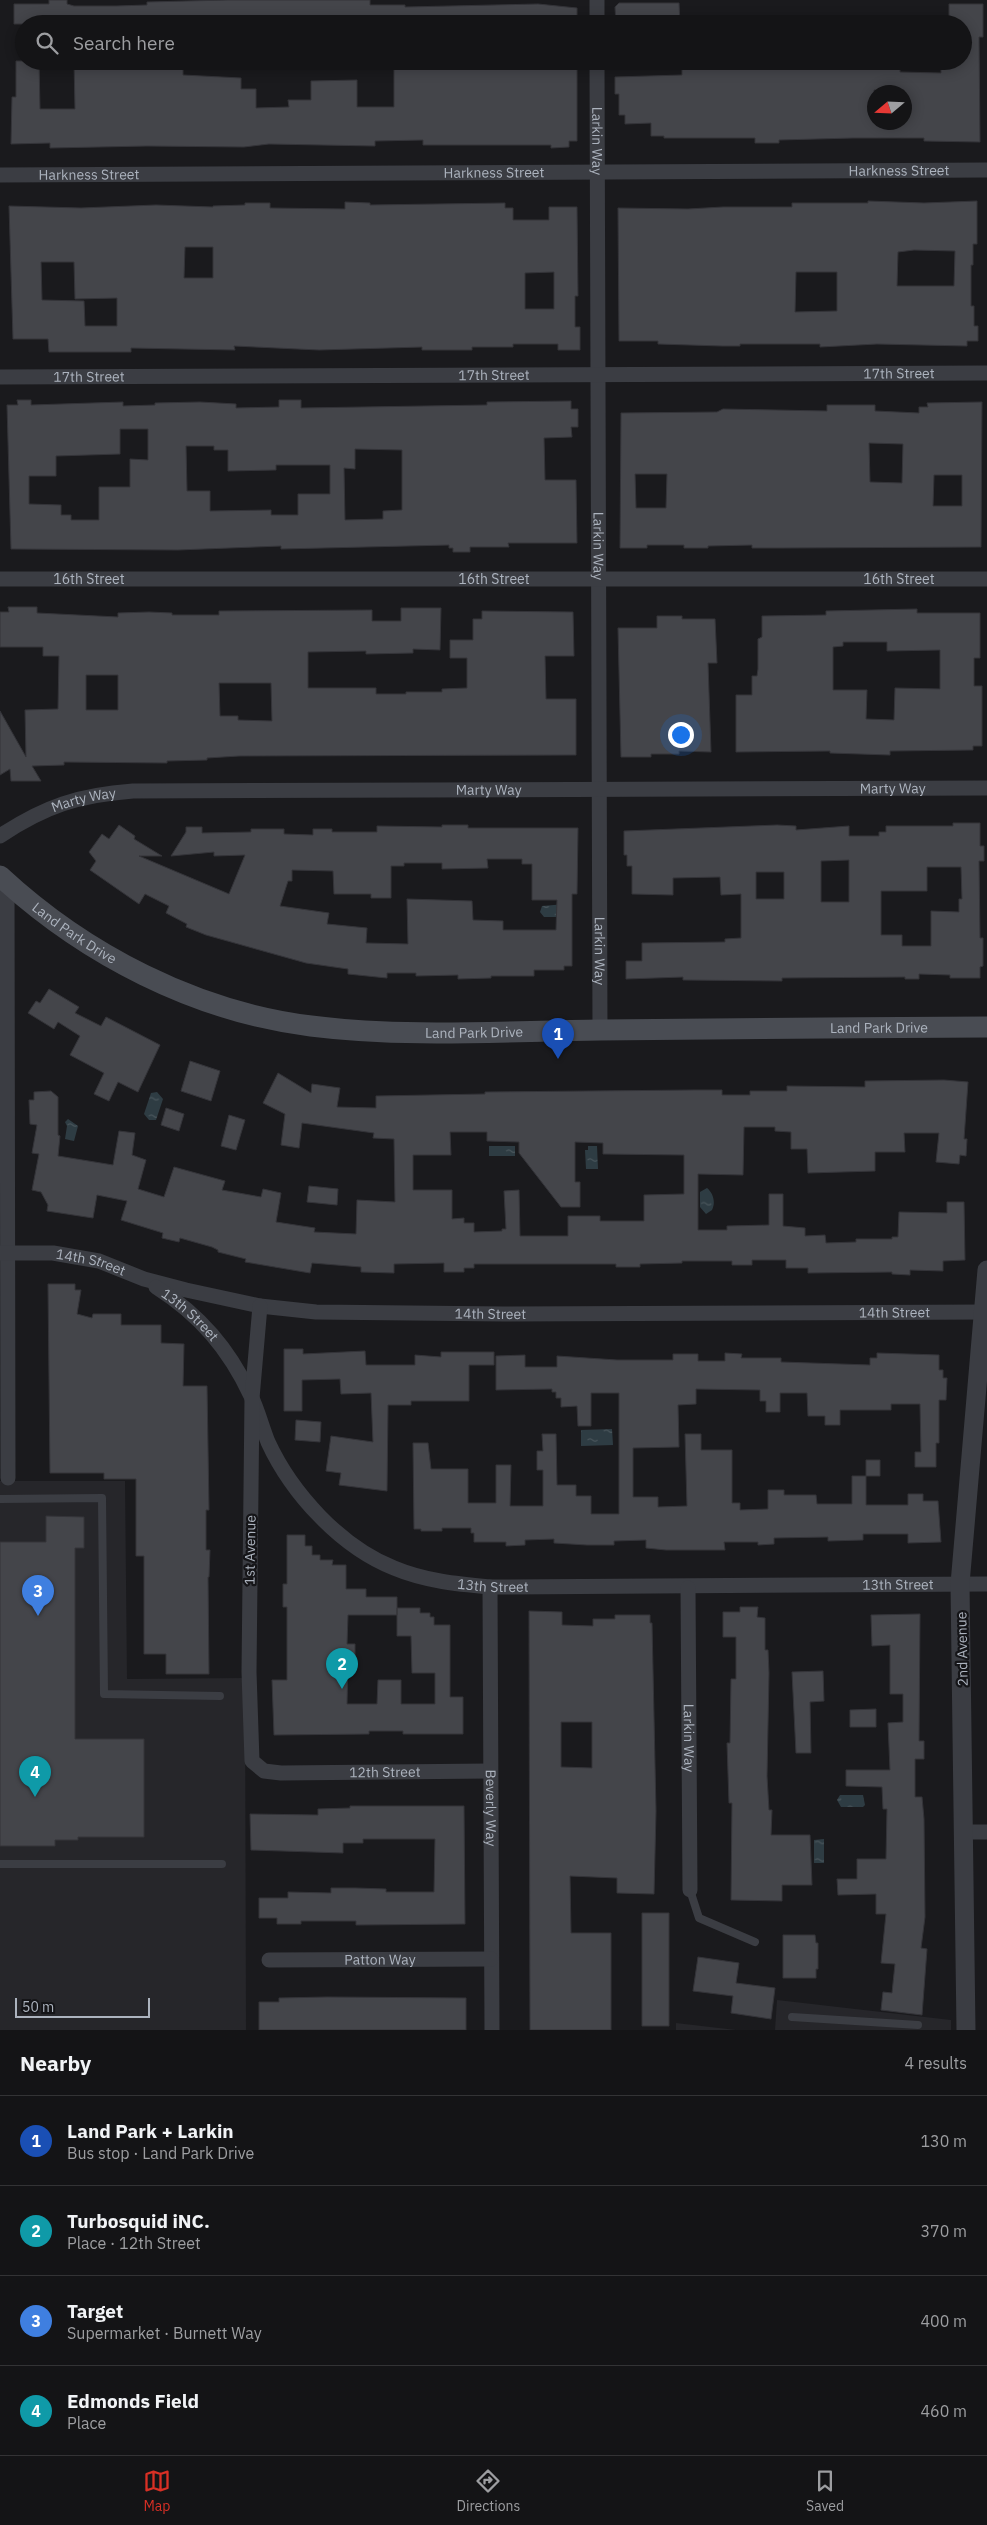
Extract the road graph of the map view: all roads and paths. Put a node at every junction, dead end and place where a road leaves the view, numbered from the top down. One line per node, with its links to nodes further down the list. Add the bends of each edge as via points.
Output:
1 (598, 0): 2 (street)
2 (597, 15)
3 (597, 70): 5 (street, Larkin Way)
4 (987, 170): 5 (street, Harkness Street)
5 (597, 172): 6 (street, Harkness Street); 8 (street, Larkin Way)
6 (0, 175)
7 (987, 373): 8 (street, 17th Street)
8 (598, 374): 9 (street, 17th Street); 11 (street, Larkin Way)
9 (0, 377)
10 (0, 579): 11 (street, 16th Street)
11 (598, 579): 12 (street, 16th Street); 14 (street, Larkin Way)
12 (987, 579)
13 (987, 788): 14 (street, Marty Way)
14 (600, 790): 15 (street, Marty Way, via 108,793 46,809); 19 (street, Larkin Way)
15 (0, 836)
16 (4, 879): 17 (street); 19 (main road, Land Park Drive, via 48,918 120,962 176,989 272,1020 367,1032)
17 (4, 933): 20 (street)
18 (987, 1027): 19 (main road, Land Park Drive)
19 (600, 1030)
20 (4, 1052): 21 (street)
21 (4, 1172): 22 (street)
22 (4, 1253): 24 (street, 14th Street, via 53,1253 99,1261); 28 (street)
23 (987, 1270): 26 (street, 2nd Avenue)
24 (144, 1279): 25 (street, 14th Street); 27 (street, 13th Street, via 178,1301 224,1347)
25 (260, 1306): 26 (street, 14th Street, via 316,1312 504,1314); 27 (street, 1st Avenue)
26 (985, 1312): 30 (street, 2nd Avenue)
27 (252, 1398): 32 (street, 13th Street, via 268,1442 284,1473 307,1502 363,1552 424,1579); 36 (street, 1st Avenue, via 250,1756 264,1771)
28 (8, 1478)
29 (0, 1499): 34 (lane, via 102,1498 104,1694)
30 (960, 1584): 31 (street, 13th Street); 33 (street, 13th Street); 37 (street, 2nd Avenue)
31 (987, 1584)
32 (490, 1587): 33 (street, 13th Street); 35 (street, Beverly Way)
33 (688, 1588): 41 (street, Larkin Way)
34 (220, 1696)
35 (490, 1772): 36 (street, 12th Street); 43 (street, Beverly Way)
36 (281, 1773)
37 (964, 1832): 38 (street); 48 (street, 2nd Avenue)
38 (987, 1832)
39 (0, 1864): 40 (lane)
40 (222, 1864)
41 (690, 1890): 42 (lane, via 699,1918)
42 (755, 1942)
43 (491, 1959): 44 (street, Patton Way); 47 (street, Beverly Way)
44 (269, 1960)
45 (792, 2017): 46 (lane)
46 (918, 2025)
47 (492, 2030)
48 (966, 2030)

